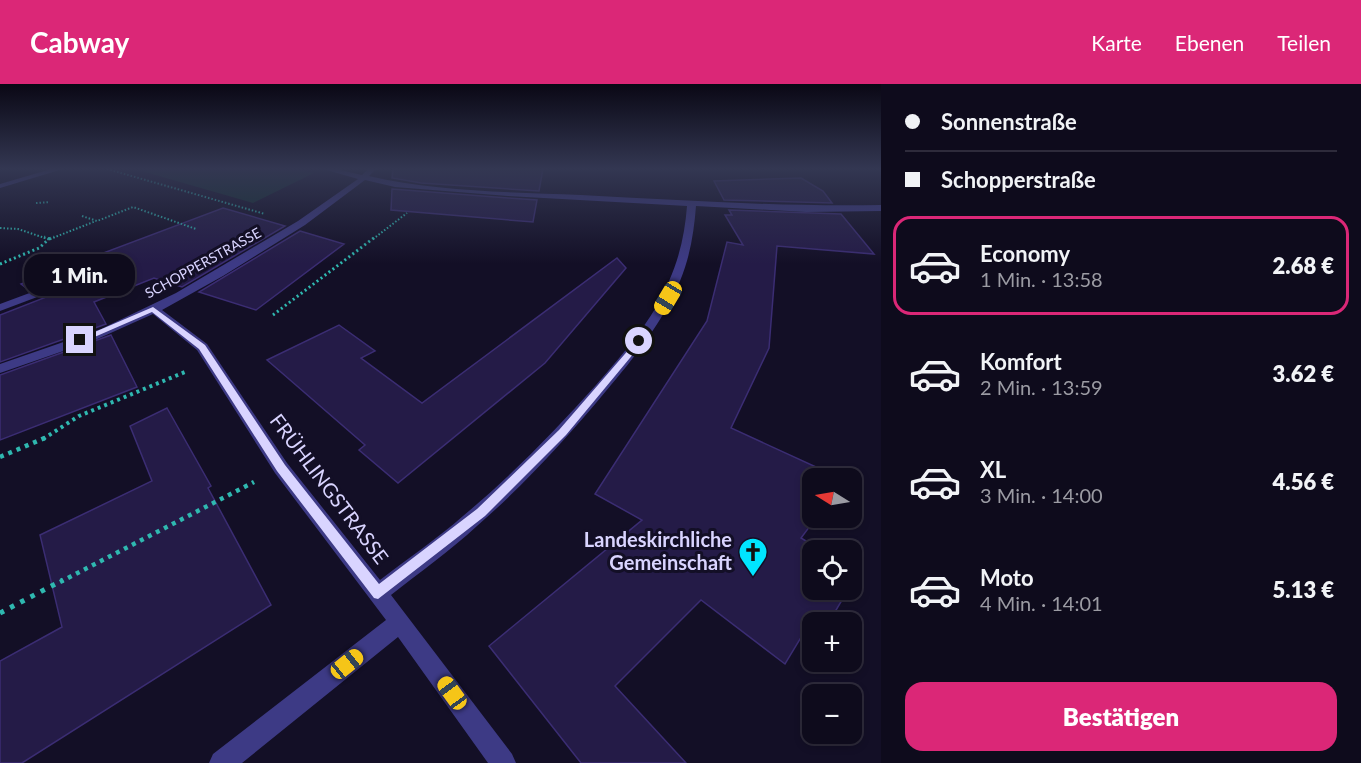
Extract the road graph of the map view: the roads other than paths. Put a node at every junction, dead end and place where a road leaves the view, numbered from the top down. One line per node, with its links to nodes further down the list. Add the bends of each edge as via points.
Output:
1 (332, 201): 7 (street, SCHOPPERSTRASSE, via 263,247)
2 (650, 201): 3 (street)
3 (692, 203): 4 (street); 9 (street, via 692,223 668,298 629,356 563,433 481,512)
4 (881, 208)
5 (113, 265): 6 (street)
6 (0, 308)
7 (153, 309): 8 (street, SCHOPPERSTRASSE, via 111,329); 9 (street, FRÜHLINGSTRASSE, via 202,347 281,468)
8 (0, 369)
9 (378, 593): 10 (street, FRÜHLINGSTRASSE)
10 (400, 622): 11 (street); 12 (street, FRÜHLINGSTRASSE)
11 (222, 763)
12 (503, 763)

